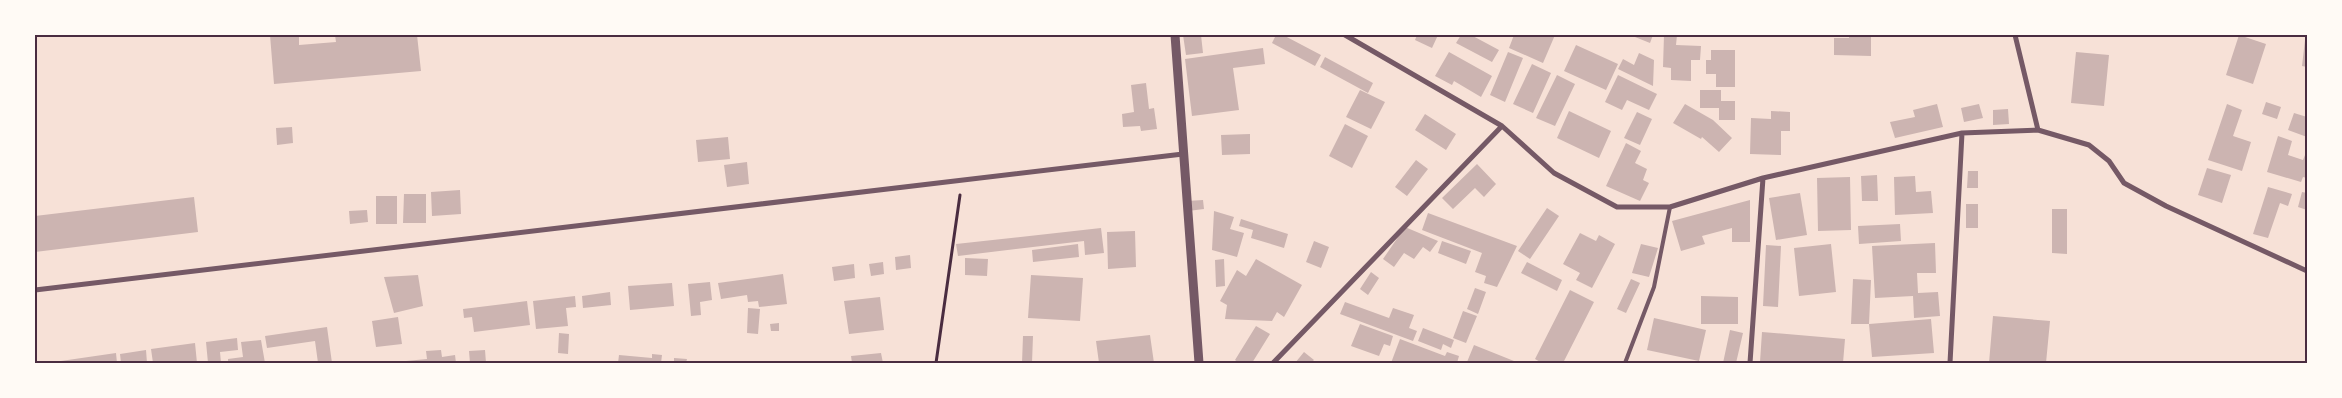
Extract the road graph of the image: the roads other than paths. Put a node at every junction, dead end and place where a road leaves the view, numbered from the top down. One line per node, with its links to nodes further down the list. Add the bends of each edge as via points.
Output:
1 (1175, 35): 7 (street)
2 (1345, 35): 4 (street)
3 (2015, 35): 5 (street)
4 (1502, 126): 9 (street, via 1554,173 1617,207); 13 (street)
5 (2038, 130): 6 (street); 10 (street, via 2089,145 2109,161 2124,183 2157,202)
6 (1962, 133): 8 (street); 16 (street)
7 (1183, 154): 11 (street); 12 (street)
8 (1763, 178): 9 (street); 15 (street)
9 (1670, 207): 14 (lane, via 1654,287)
10 (2307, 271)
11 (35, 290)
12 (1199, 363)
13 (1273, 363)
14 (1625, 363)
15 (1750, 363)
16 (1950, 363)

